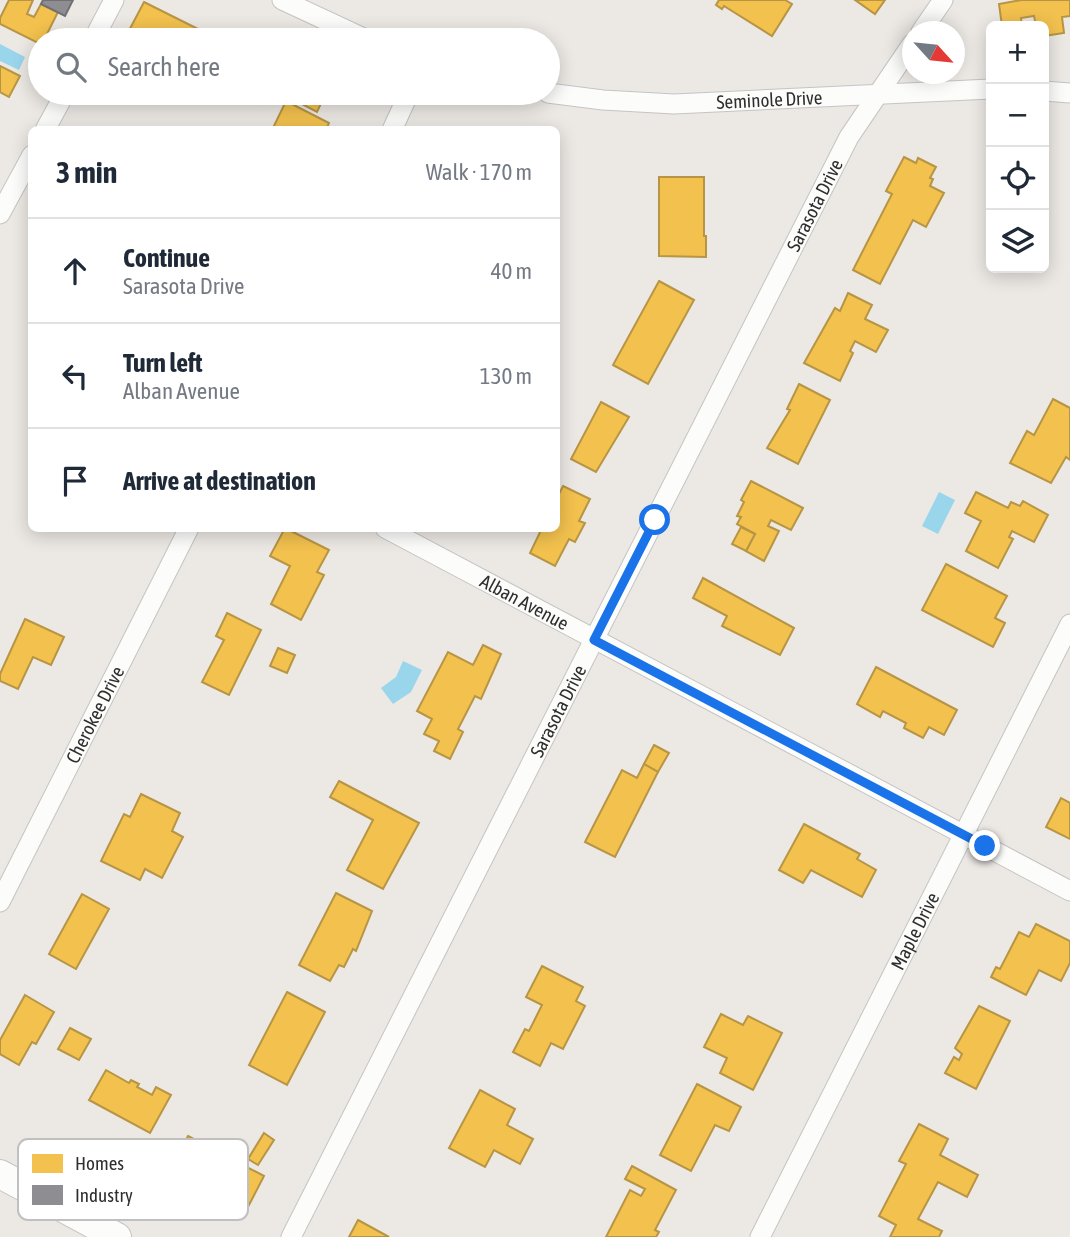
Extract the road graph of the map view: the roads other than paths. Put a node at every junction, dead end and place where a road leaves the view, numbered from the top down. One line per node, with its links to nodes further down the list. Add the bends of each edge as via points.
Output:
1 (114, 0): 5 (street)
2 (943, 0): 4 (street)
3 (288, 1): 6 (street)
4 (929, 21)
5 (99, 28)
6 (343, 28)
7 (902, 58): 10 (street, Sarasota Drive)
8 (986, 89): 10 (street, Seminole Drive)
9 (1049, 91): 11 (street)
10 (878, 93): 12 (street, Seminole Drive, via 674,104); 22 (street, Sarasota Drive, via 849,137)
11 (1070, 93)
12 (560, 95)
13 (59, 105): 15 (street)
14 (404, 105): 16 (street)
15 (47, 126)
16 (394, 126)
17 (28, 162): 18 (street)
18 (0, 214)
19 (188, 532): 25 (street, Cherokee Drive)
20 (392, 532): 22 (street, Alban Avenue)
21 (1070, 624): 23 (street, Maple Drive)
22 (594, 640): 23 (street, Alban Avenue); 30 (street, Sarasota Drive)
23 (963, 835): 24 (street, Alban Avenue); 31 (street, Maple Drive)
24 (1070, 891)
25 (0, 902)
26 (0, 1174): 27 (main road)
27 (18, 1184)
28 (85, 1220): 29 (main road)
29 (117, 1237)
30 (291, 1237)
31 (760, 1237)

